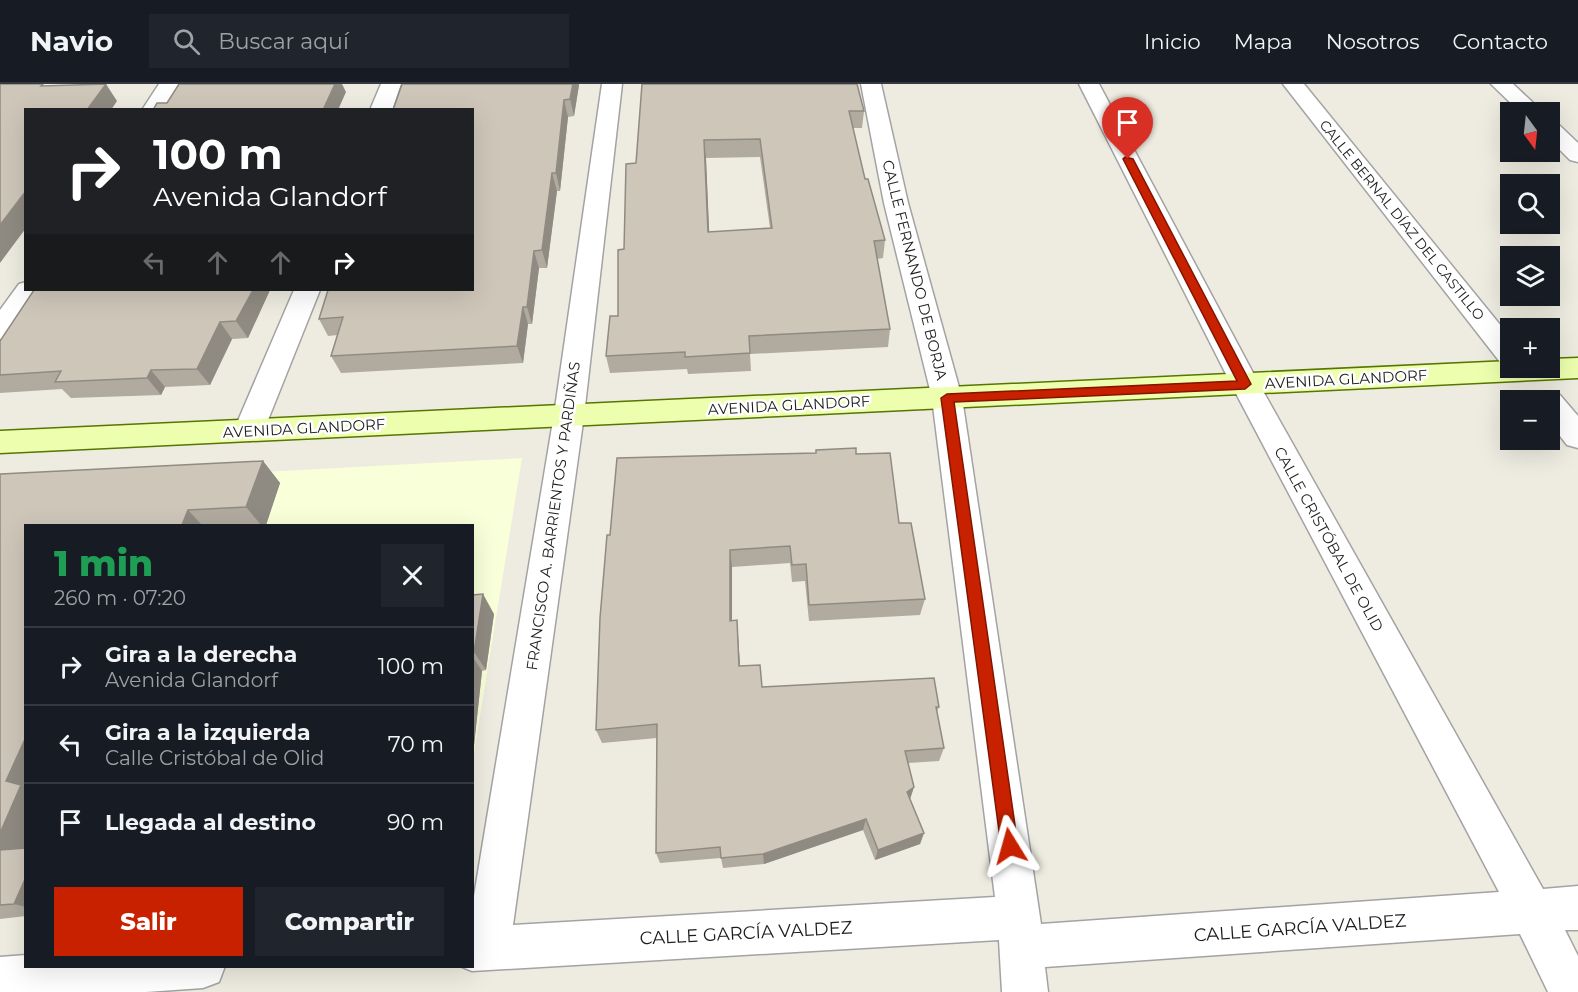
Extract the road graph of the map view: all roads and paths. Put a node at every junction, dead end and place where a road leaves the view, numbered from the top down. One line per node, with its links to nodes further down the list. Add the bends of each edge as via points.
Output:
1 (0, 84): 2 (street)
2 (13, 84)
3 (169, 84): 11 (street)
4 (391, 84): 12 (street)
5 (612, 84): 26 (street, FRANCISCO A. BARRIENTOS Y PARDIÑAS)
6 (871, 84): 25 (street, CALLE FERNANDO DE BORJA, via 896,203)
7 (1089, 84): 23 (street, CALLE CRISTÓBAL DE OLID)
8 (1293, 84): 18 (street, CALLE BERNAL DÍAZ DEL CASTILLO)
9 (1501, 84): 10 (street)
10 (1521, 102)
11 (153, 108)
12 (382, 108)
13 (1560, 138): 14 (street)
14 (1578, 155)
15 (27, 291): 17 (street)
16 (307, 291): 28 (street)
17 (0, 330)
18 (1500, 342)
19 (1500, 365): 23 (main road, AVENIDA GLANDORF)
20 (1560, 367): 21 (main road, AVENIDA GLANDORF)
21 (1578, 368)
22 (1529, 378): 24 (street, CALLE BERNAL DÍAZ DEL CASTILLO)
23 (1245, 384): 25 (main road, AVENIDA GLANDORF); 32 (street, CALLE CRISTÓBAL DE OLID)
24 (1539, 390)
25 (947, 398): 26 (main road, AVENIDA GLANDORF); 33 (street, CALLE FERNANDO DE BORJA)
26 (569, 415): 28 (main road, AVENIDA GLANDORF); 34 (street, FRANCISCO A. BARRIENTOS Y PARDIÑAS)
27 (1560, 415): 29 (street, CALLE BERNAL DÍAZ DEL CASTILLO)
28 (249, 430): 30 (main road, AVENIDA GLANDORF)
29 (1578, 437)
30 (0, 442)
31 (1578, 908): 32 (street, CALLE GARCÍA VALDEZ)
32 (1532, 911): 33 (street, CALLE GARCÍA VALDEZ); 38 (street, CALLE CRISTÓBAL DE OLID)
33 (1021, 932): 34 (street, CALLE GARCÍA VALDEZ); 37 (street, CALLE FERNANDO DE BORJA)
34 (480, 948)
35 (172, 968): 36 (street)
36 (0, 979)
37 (1025, 992)
38 (1572, 992)

